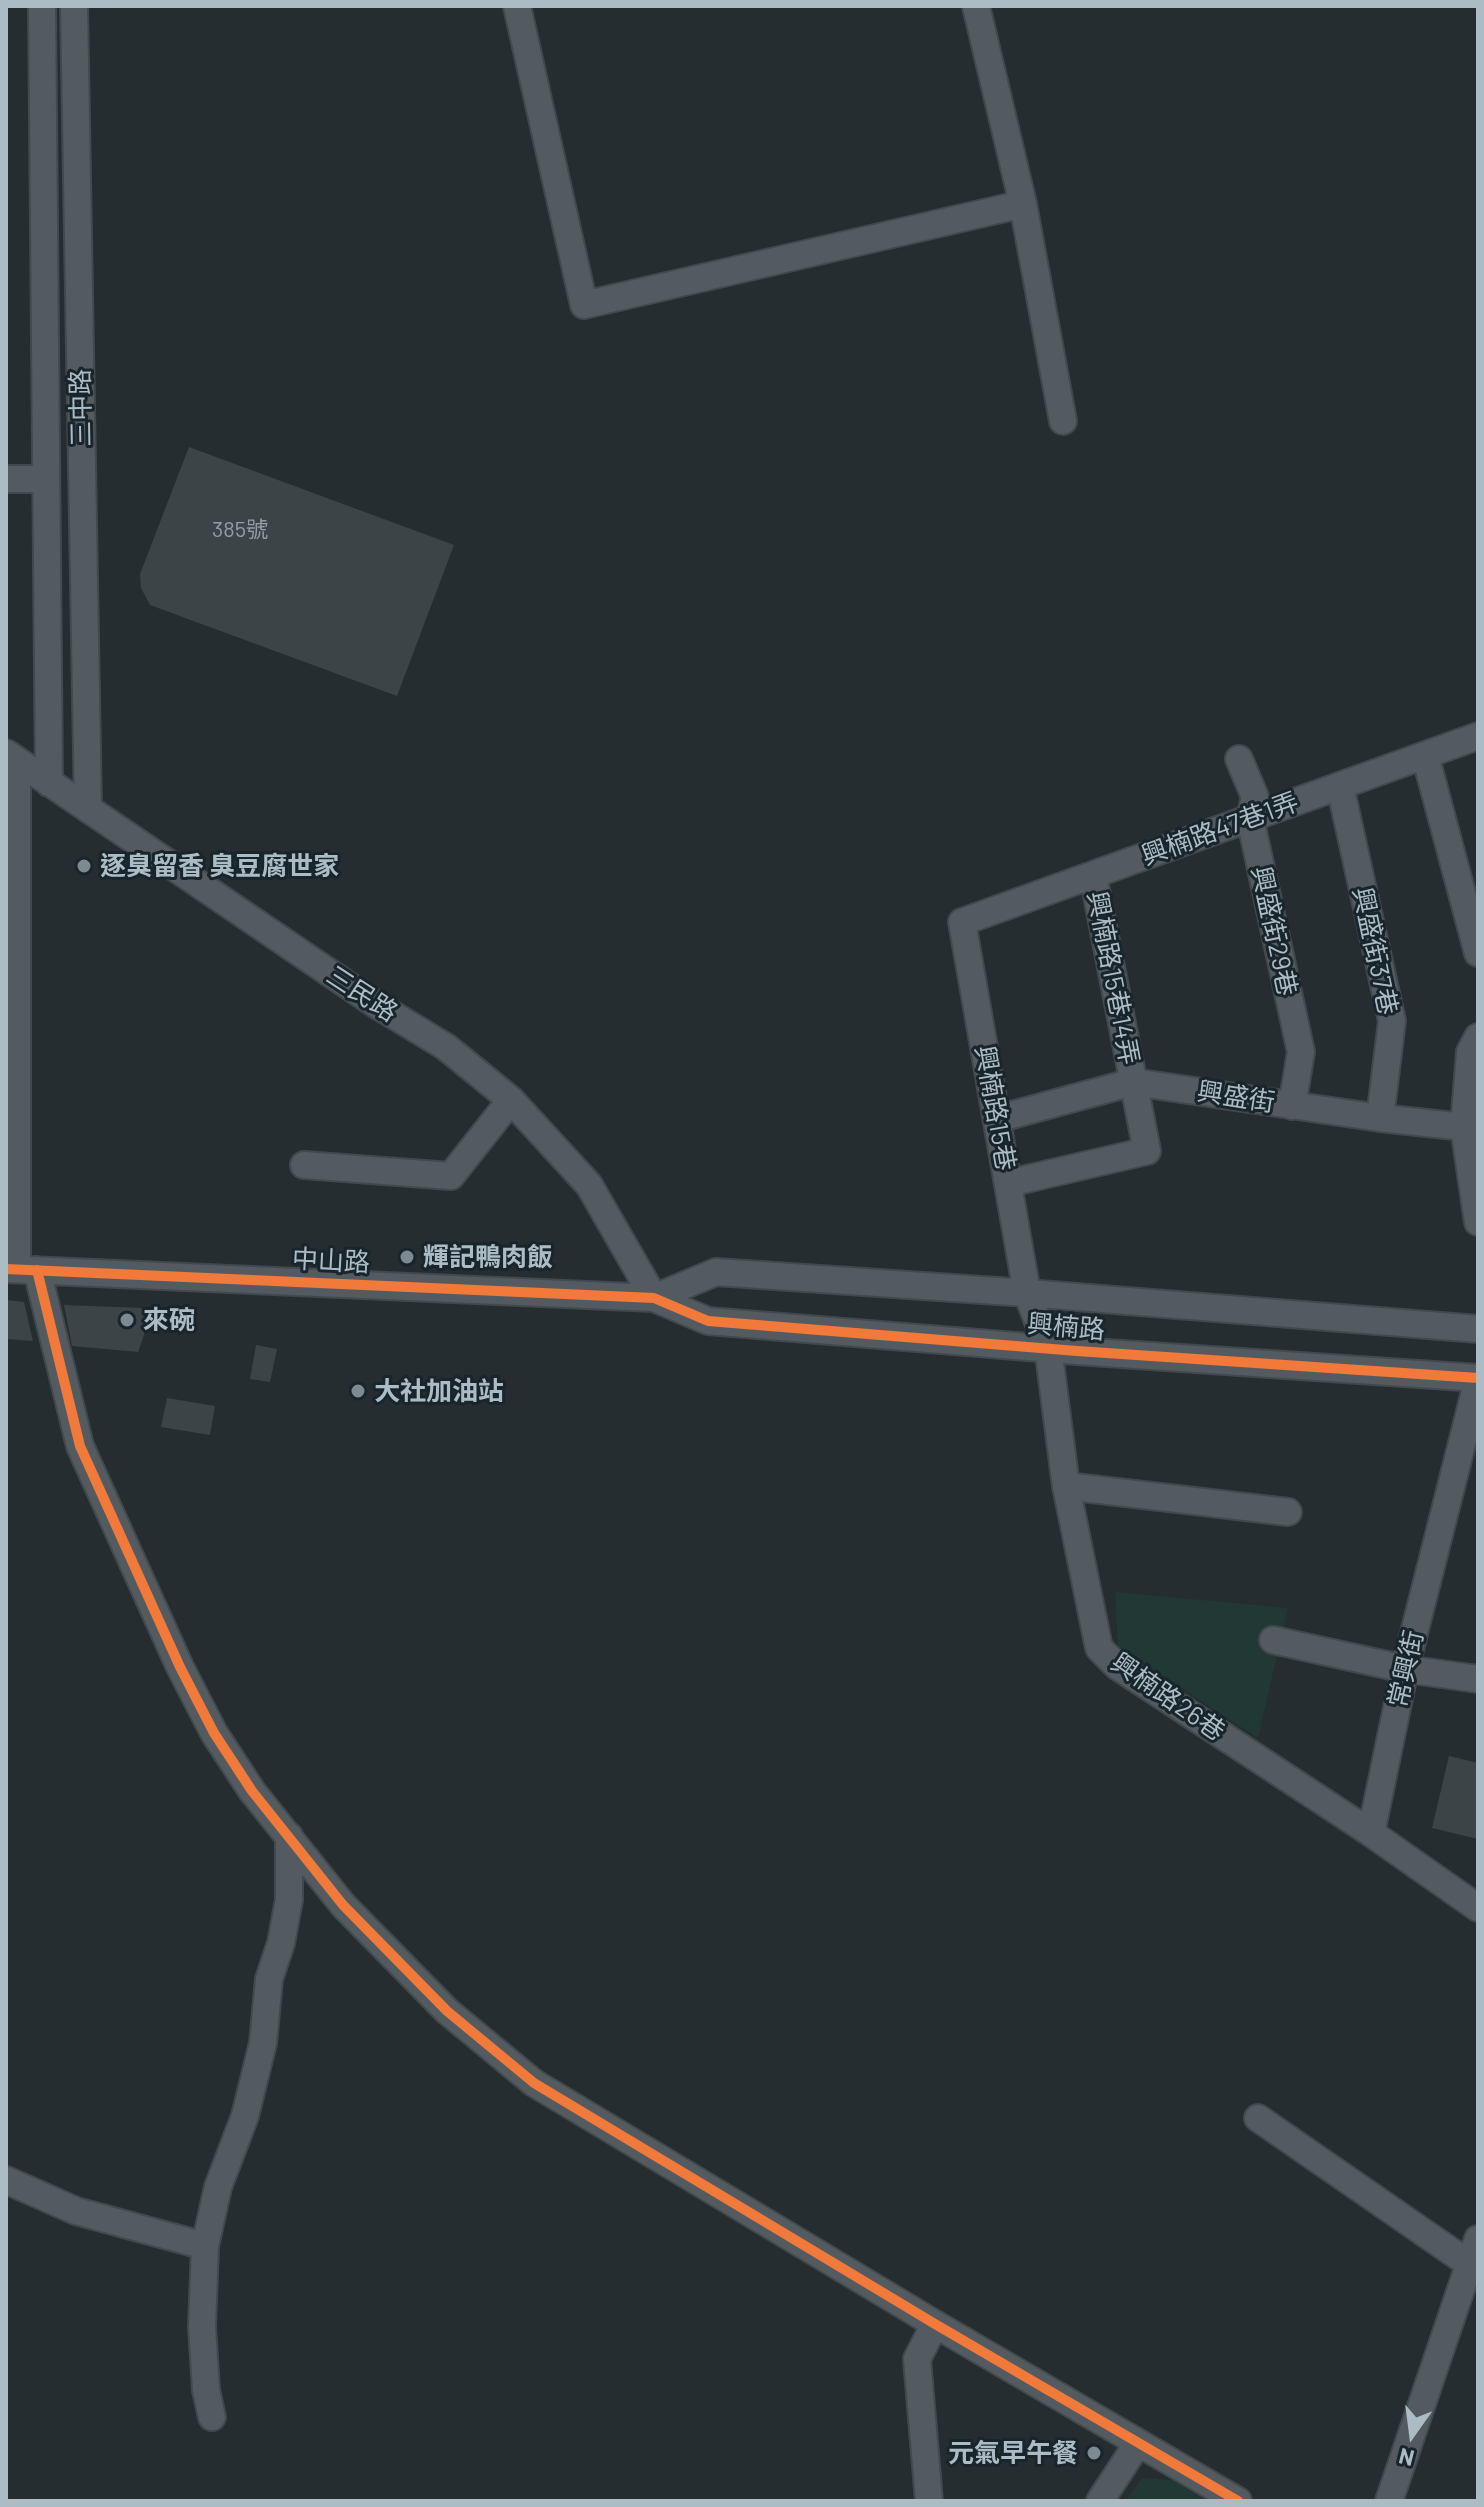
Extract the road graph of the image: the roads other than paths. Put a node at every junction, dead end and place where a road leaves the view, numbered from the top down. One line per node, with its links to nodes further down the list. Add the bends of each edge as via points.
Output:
1 (42, 6): 8 (street)
2 (74, 6): 15 (street, 三中路)
3 (517, 6): 5 (street, via 584,305)
4 (976, 6): 5 (street)
5 (1023, 204): 6 (street)
6 (1063, 421)
7 (6, 479): 8 (street)
8 (46, 479): 13 (street)
9 (1478, 736): 10 (street, 興楠路47巷1弄)
10 (1425, 755): 14 (street, 興楠路47巷1弄); 19 (street)
11 (11, 757): 13 (street, 三民路); 20 (street)
12 (1239, 759): 16 (street, 興盛街29巷, via 1255,797)
13 (49, 783): 15 (street, 三民路)
14 (1340, 786): 16 (street, 興楠路47巷1弄); 25 (street, 興盛街37巷, via 1392,1021)
15 (88, 809): 23 (street, 三民路, via 446,1047)
16 (1250, 818): 17 (street, 興楠路47巷1弄); 24 (street, 興盛街29巷, via 1301,1052)
17 (1093, 875): 18 (street, 興楠路47巷1弄); 22 (street, 興楠路15巷14弄)
18 (962, 922): 26 (street, 興楠路15巷)
19 (1478, 953)
20 (12, 1037): 31 (street)
21 (1478, 1037): 27 (street, via 1470,1052)
22 (1133, 1082): 24 (street, 興盛街); 26 (street, 興盛街); 29 (street, 興楠路15巷14弄, via 1147,1151)
23 (511, 1100): 28 (street, via 451,1176); 33 (street, 三民路, via 589,1185)
24 (1292, 1106): 25 (street, 興盛街)
25 (1380, 1118): 27 (street, 興盛街)
26 (997, 1119): 29 (street, 興楠路15巷)
27 (1471, 1124): 30 (street)
28 (304, 1165)
29 (1009, 1183): 32 (street, 興楠路15巷)
30 (1478, 1222)
31 (20, 1269): 33 (street, 中山路); 43 (street, via 80,1446 145,1592 214,1733)
32 (1027, 1293): 33 (street, 興楠路, via 716,1272); 34 (street, 興楠路); 35 (street, 興楠路15巷)
33 (654, 1298): 35 (street, 興楠路, via 708,1321)
34 (1478, 1329)
35 (1048, 1347): 36 (street, 興楠路); 37 (street, 興楠路26巷)
36 (1478, 1379): 40 (street, 常興街)
37 (1066, 1486): 38 (street); 42 (street, 興楠路26巷, via 1099,1648 1117,1666)
38 (1288, 1512)
39 (1273, 1640): 40 (street)
40 (1405, 1669): 41 (street); 42 (street, 常興街)
41 (1478, 1679)
42 (1371, 1833): 44 (street)
43 (289, 1836): 47 (street, via 289,1900 269,1979 263,2043); 49 (street, via 343,1905 447,2011 534,2083)
44 (1478, 1908)
45 (1258, 2118): 48 (street)
46 (6, 2180): 47 (street, via 76,2211)
47 (205, 2246): 50 (street, via 202,2327)
48 (1475, 2258): 55 (street)
49 (935, 2324): 51 (street); 52 (street, via 917,2359)
50 (212, 2417)
51 (1138, 2443): 53 (street); 54 (street)
52 (929, 2501)
53 (1100, 2501)
54 (1238, 2501)
55 (1389, 2501)

